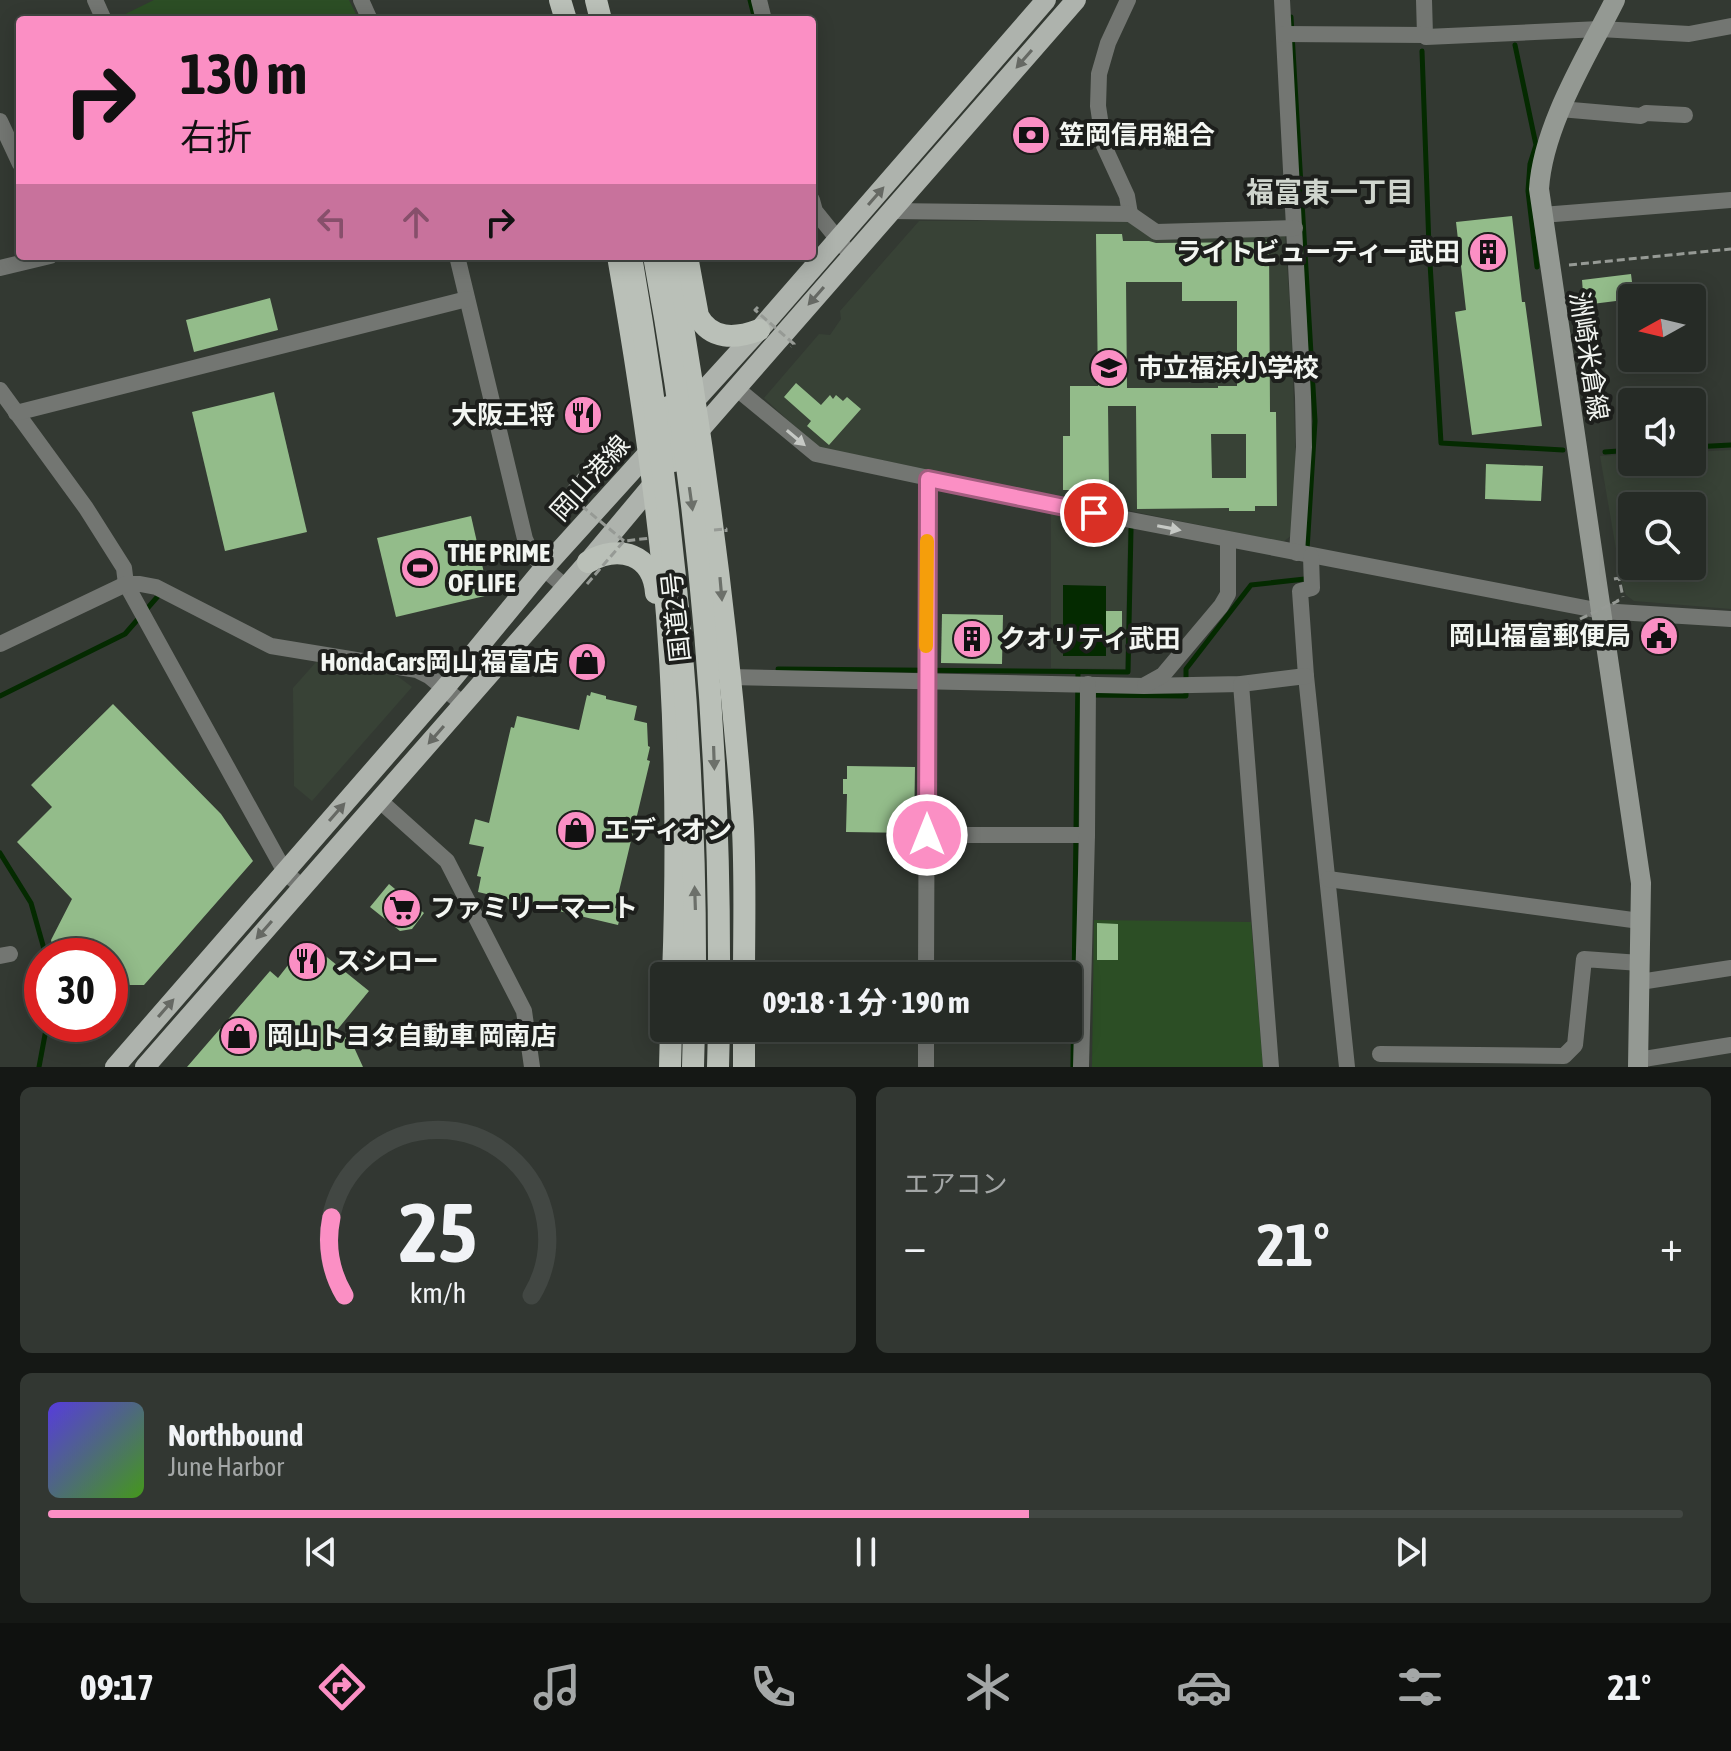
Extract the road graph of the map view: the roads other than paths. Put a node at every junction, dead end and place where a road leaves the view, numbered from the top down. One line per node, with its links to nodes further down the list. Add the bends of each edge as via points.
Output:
1 (1046, 0): 21 (main road, 岡山港線, one-way to 1)
2 (1076, 0): 16 (main road, 岡山港線, one-way to 16)
3 (1128, 0): 18 (street, via 1099,74 1098,106 1104,146)
4 (1282, 0): 9 (street)
5 (1424, 0): 10 (street)
6 (1615, 0): 8 (main road, 洲崎米倉線)
7 (1731, 26): 8 (street, via 1689,34)
8 (1600, 29): 10 (street); 11 (main road, 洲崎米倉線)
9 (1289, 34): 10 (street); 20 (street)
10 (1425, 35)
11 (1560, 109): 12 (street); 19 (main road, 洲崎米倉線, via 1540,175)
12 (1685, 115)
13 (0, 121): 14 (street)
14 (16, 155)
15 (1731, 200): 19 (street)
16 (890, 211): 18 (street); 21 (main road, 岡山港線)
17 (816, 212): 21 (street)
18 (1130, 214): 20 (street, via 1156,232)
19 (1542, 215): 49 (main road, 洲崎米倉線)
20 (1295, 228): 44 (street)
21 (844, 248): 32 (main road, 岡山港線); 33 (main road, 岡山港線, one-way to 33)
22 (33, 260): 30 (street)
23 (458, 260): 31 (street)
24 (619, 260): 39 (highway)
25 (632, 260): 69 (highway, 国道2号, one-way to 25, bridge, via 685,678 672,536)
26 (646, 260): 37 (highway)
27 (655, 260): 70 (highway, 国道2号, one-way to 70, bridge, via 695,530 711,695)
28 (672, 260): 35 (highway)
29 (688, 260): 32 (highway, via 698,316 709,330 746,335)
30 (0, 268)
31 (467, 299): 36 (street); 45 (street, via 525,539)
32 (758, 319): 35 (main road, 岡山港線)
33 (736, 388): 38 (main road, 岡山港線); 41 (street, one-way to 41, via 816,454)
34 (0, 390): 36 (street)
35 (695, 401): 37 (main road, 岡山港線); 38 (highway)
36 (16, 413): 47 (street, via 86,508 124,568)
37 (672, 426): 39 (main road, 岡山港線); 40 (highway)
38 (699, 431): 40 (main road, 岡山港線); 54 (highway, one-way to 54)
39 (648, 453): 42 (highway); 45 (main road, 岡山港線)
40 (673, 461): 42 (main road, 岡山港線)
41 (928, 479): 43 (street, one-way to 43); 52 (street)
42 (652, 485): 46 (main road, 岡山港線); 60 (highway)
43 (1228, 540): 44 (street); 56 (street, via 1228,594 1163,675)
44 (1304, 555): 49 (street); 53 (street, via 1312,588 1300,591)
45 (543, 569): 48 (street); 57 (main road, 岡山港線)
46 (588, 573): 48 (main road, 岡山港線); 60 (highway, via 600,555 623,554 645,563 653,575 663,684)
47 (126, 584): 51 (street); 57 (street, via 156,587 271,646 417,670); 64 (street)
48 (566, 587): 59 (main road, 岡山港線)
49 (1614, 602): 50 (street); 67 (main road, 洲崎米倉線, via 1641,883)
50 (1731, 619)
51 (0, 644)
52 (926, 673): 54 (street); 58 (street); 62 (street)
53 (1306, 676): 55 (street); 65 (street)
54 (729, 677): 71 (highway, via 742,814)
55 (1241, 684): 56 (street); 94 (street)
56 (1144, 686): 58 (street)
57 (445, 688): 59 (street); 64 (main road, 岡山港線, one-way to 57)
58 (1083, 688): 63 (street)
59 (463, 704): 61 (main road, 岡山港線, one-way to 61)
60 (672, 712): 68 (highway)
61 (379, 800): 66 (main road, 岡山港線); 87 (street, via 447,861 524,1011)
62 (927, 835): 63 (street); 72 (street)
63 (1079, 835): 73 (street)
64 (285, 872): 66 (street); 85 (main road, 岡山港線, one-way to 64)
65 (1332, 879): 67 (street); 95 (street)
66 (302, 887): 86 (main road, 岡山港線, one-way to 86)
67 (1640, 921): 75 (main road, 洲崎米倉線)
68 (673, 962)
69 (695, 962)
70 (719, 962)
71 (744, 962)
72 (926, 962)
73 (1076, 962)
74 (1731, 968): 75 (street)
75 (1640, 973): 83 (street, via 1584,959 1575,1045 1564,1056); 84 (main road, 洲崎米倉線)
76 (671, 1042): 88 (highway)
77 (694, 1042): 89 (highway)
78 (719, 1042): 90 (highway)
79 (744, 1042): 91 (highway)
80 (926, 1042): 92 (street)
81 (1077, 1042): 93 (street)
82 (1731, 1045): 84 (street)
83 (1380, 1054)
84 (1638, 1064)
85 (115, 1067)
86 (145, 1067)
87 (532, 1067)
88 (670, 1067)
89 (693, 1067)
90 (718, 1067)
91 (744, 1067)
92 (926, 1067)
93 (1081, 1067)
94 (1271, 1067)
95 (1347, 1067)

